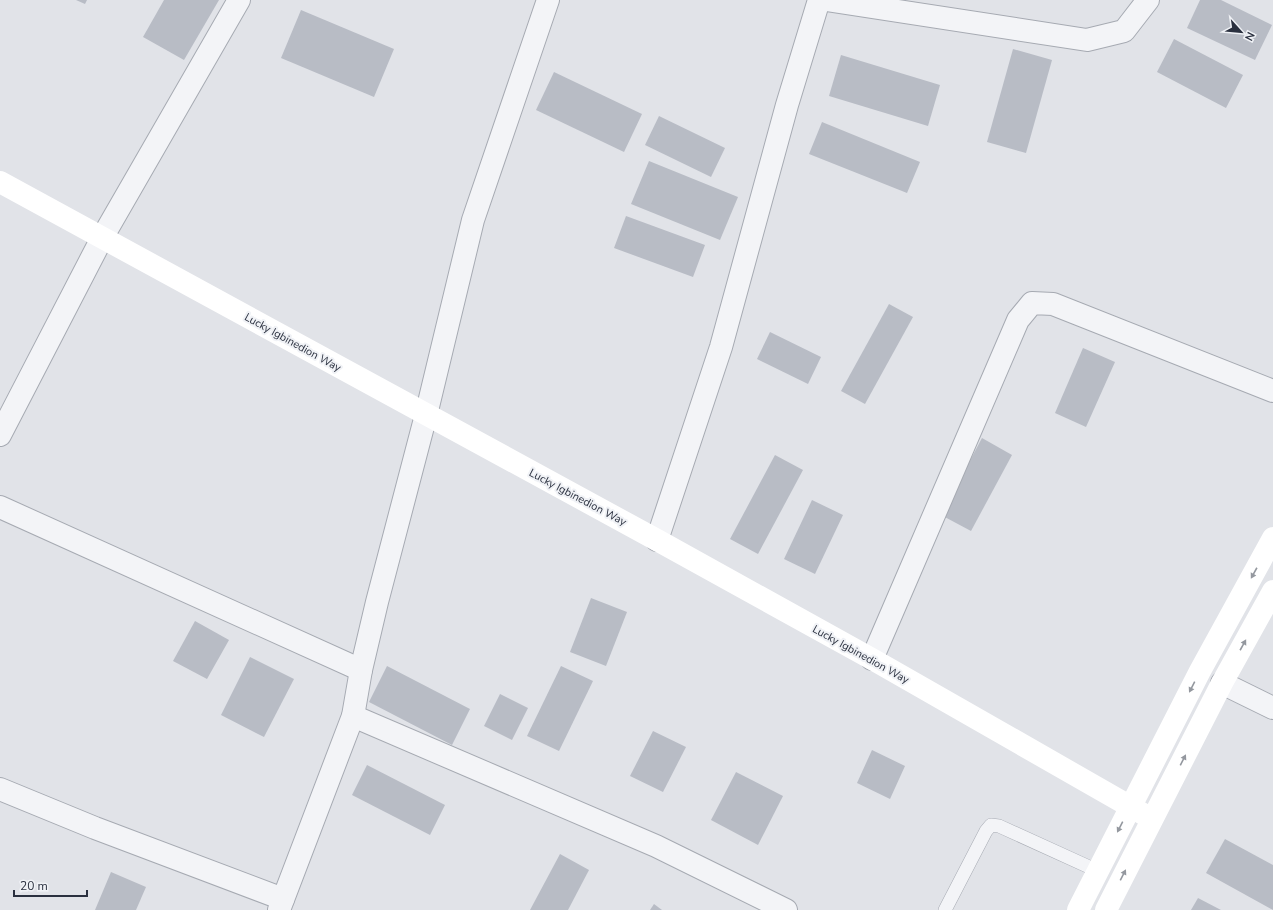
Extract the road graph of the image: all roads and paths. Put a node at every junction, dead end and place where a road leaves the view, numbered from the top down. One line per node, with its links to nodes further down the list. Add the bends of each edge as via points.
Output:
1 (239, 0): 7 (street)
2 (548, 0): 9 (street, via 472,220)
3 (819, 0): 13 (street, via 720,347)
4 (826, 0): 5 (street, via 1087,40 1124,31)
5 (1148, 0)
6 (0, 182): 7 (street, Lucky Igbinedion Way)
7 (102, 238): 9 (street, Lucky Igbinedion Way); 10 (street)
8 (1273, 391): 15 (street, via 1053,304 1032,303 1018,320)
9 (426, 415): 13 (street, Lucky Igbinedion Way); 16 (street)
10 (0, 436)
11 (0, 507): 16 (street)
12 (1273, 538): 21 (street, one-way to 21, via 1200,671)
13 (657, 540): 15 (street, Lucky Igbinedion Way)
14 (1273, 591): 17 (street, one-way to 14)
15 (872, 659): 21 (street, Lucky Igbinedion Way)
16 (361, 670): 19 (street)
17 (1222, 683): 18 (street); 22 (street, one-way to 17)
18 (1273, 708)
19 (353, 716): 24 (street); 25 (street, via 656,846)
20 (0, 789): 24 (street)
21 (1131, 806): 22 (street, Lucky Igbinedion Way); 23 (street, one-way to 23)
22 (1152, 819): 28 (street, one-way to 22)
23 (1098, 871): 26 (lane, via 999,826 991,825); 27 (street)
24 (281, 905)
25 (786, 910)
26 (945, 910)
27 (1078, 910)
28 (1106, 910)

